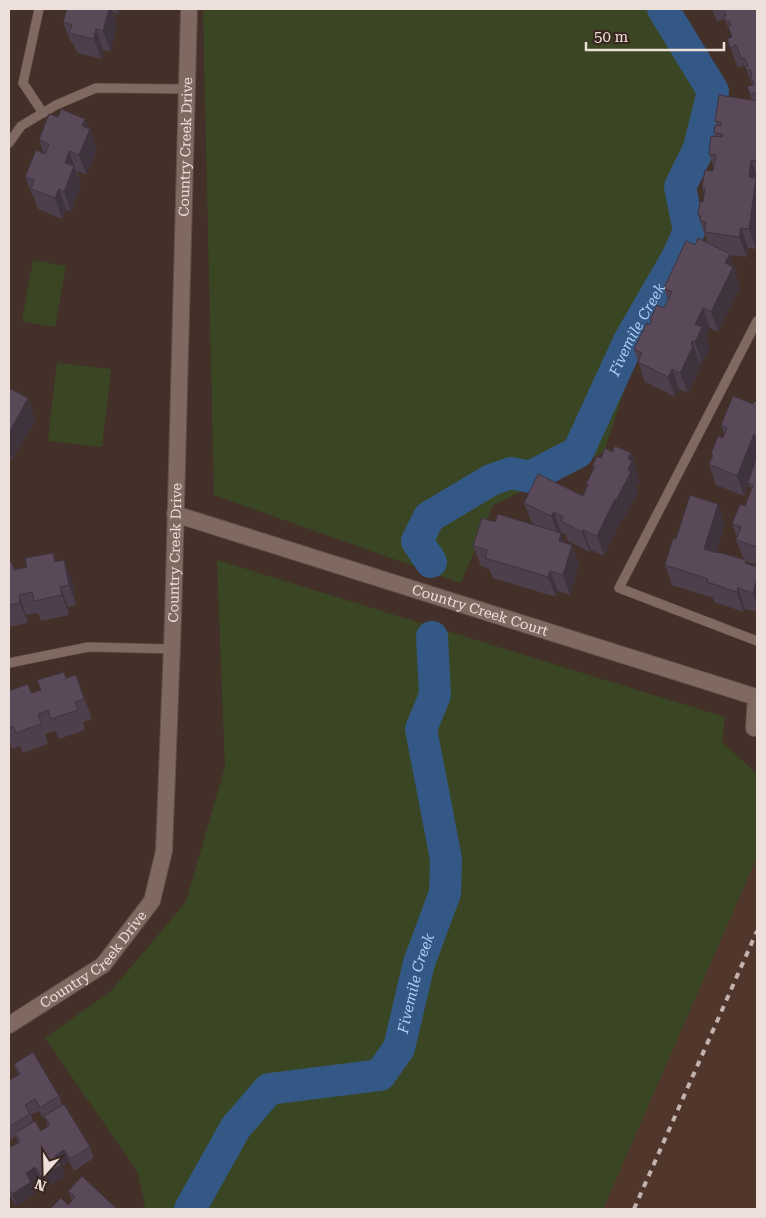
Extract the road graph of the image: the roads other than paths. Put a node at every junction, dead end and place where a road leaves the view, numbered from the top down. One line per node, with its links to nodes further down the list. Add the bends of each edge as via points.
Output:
1 (39, 9): 4 (lane, via 23,83)
2 (189, 9): 3 (street, Country Creek Drive)
3 (186, 89): 4 (lane, via 96,88); 7 (street, Country Creek Drive)
4 (43, 113): 5 (lane, via 21,126)
5 (9, 143)
6 (757, 321): 8 (lane, via 619,588)
7 (175, 514): 9 (street, Country Creek Drive); 11 (street, Country Creek Court, via 756,697)
8 (757, 641)
9 (171, 648): 10 (lane, via 88,647); 12 (street, Country Creek Drive, via 164,851 152,901 103,965)
10 (9, 663)
11 (754, 728)
12 (9, 1026)

